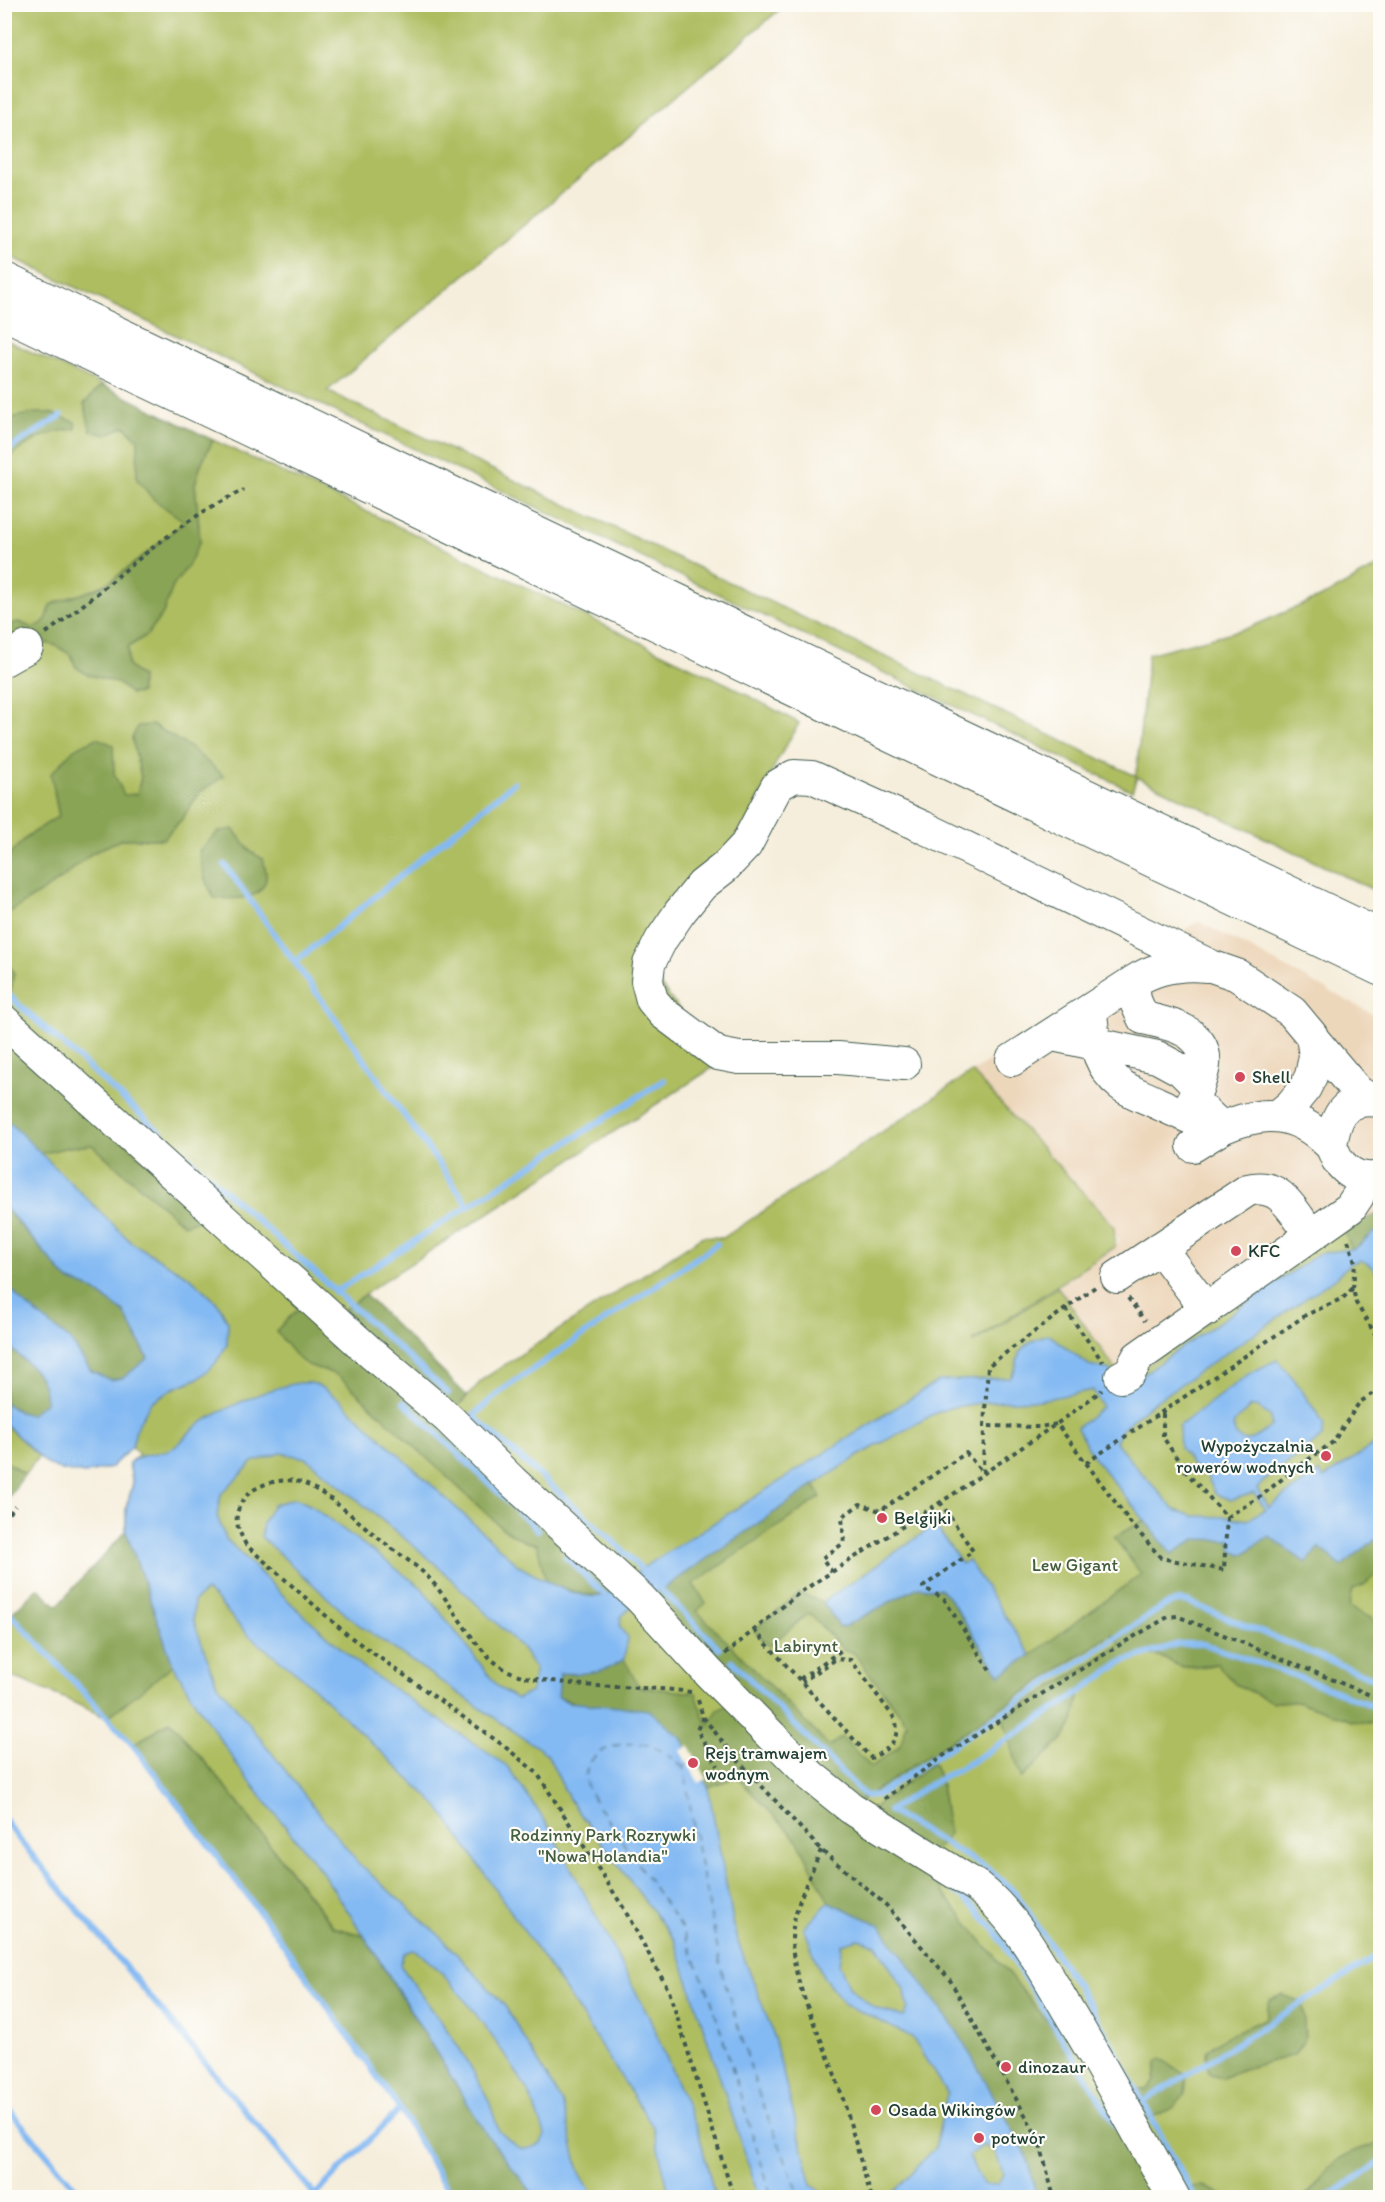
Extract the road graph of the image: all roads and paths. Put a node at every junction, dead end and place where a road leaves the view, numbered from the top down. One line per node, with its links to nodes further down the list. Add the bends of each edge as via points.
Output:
1 (4, 279): 5 (highway)
2 (4, 313): 6 (highway)
3 (244, 490): 4 (path, via 171,532 78,610)
4 (16, 653)
5 (1380, 936)
6 (1332, 947): 8 (highway); 10 (highway)
7 (1211, 966): 9 (street, via 1167,967); 15 (street, via 1237,975 1292,1012); 19 (street, via 923,827 812,777 794,776 777,786 746,845 702,885 680,912 649,964 647,981 652,1000 663,1013 689,1016 718,1054)
8 (1380, 969)
9 (1133, 982): 11 (street); 12 (street)
10 (1380, 986)
11 (1091, 1009): 14 (street); 16 (street)
12 (1143, 1018): 17 (street); 20 (street, via 1172,1025 1196,1038 1205,1054)
13 (4, 1022): 49 (street, via 448,1418 632,1591)
14 (1053, 1035): 16 (street); 18 (street)
15 (1313, 1039): 21 (street, via 1358,1092); 22 (street, via 1311,1076 1291,1105)
16 (1095, 1044): 17 (street); 23 (street, via 1103,1063 1120,1084 1193,1120)
17 (1142, 1053): 20 (street, via 1181,1070)
18 (1012, 1060)
19 (904, 1064)
20 (1198, 1085): 23 (street)
21 (1376, 1100): 24 (street, via 1356,1101 1346,1108 1338,1116)
22 (1278, 1116): 23 (street, via 1244,1118); 24 (street, via 1314,1130)
23 (1222, 1128): 25 (street)
24 (1330, 1145): 26 (street, via 1344,1167)
25 (1193, 1146)
26 (1372, 1178): 27 (street, via 1350,1208)
27 (1311, 1235): 28 (street, via 1281,1197 1271,1189 1259,1187 1248,1190); 32 (street)
28 (1160, 1248): 30 (street); 32 (street)
29 (1351, 1250): 31 (path, via 1355,1262)
30 (1117, 1276)
31 (1353, 1288): 33 (path, via 1356,1303); 37 (path)
32 (1207, 1310): 34 (street, via 1138,1357 1130,1372)
33 (1380, 1342)
34 (1115, 1374): 39 (path, via 1065,1309 988,1366)
35 (1380, 1388): 44 (path, via 1359,1404 1333,1442)
36 (1095, 1395): 38 (path)
37 (1163, 1411): 40 (path); 44 (path, via 1163,1437 1186,1472)
38 (1057, 1424): 39 (path); 40 (path); 41 (path)
39 (984, 1426): 41 (path)
40 (1086, 1463): 44 (path, via 1161,1558 1224,1570)
41 (982, 1473): 42 (path); 46 (path, via 966,1453 880,1511 860,1504 842,1517 844,1543 822,1558)
42 (940, 1502): 46 (path); 50 (path, via 973,1551 923,1587 944,1599)
43 (15, 1506): 45 (path)
44 (1227, 1517)
45 (4, 1521)
46 (832, 1572): 47 (path)
47 (754, 1630): 49 (path); 51 (path)
48 (843, 1649): 51 (path)
49 (709, 1673): 55 (street, via 811,1776)
50 (993, 1674)
51 (801, 1681): 51 (path, via 871,1758 894,1742 895,1719 850,1660 836,1659)
52 (1380, 1699): 55 (path, via 1177,1616 1168,1617 943,1756)
53 (703, 1717): 54 (path, via 697,1730); 56 (path); 57 (path, via 696,1693 533,1680 493,1663 426,1575 319,1491 297,1481 264,1485 245,1496 235,1514 246,1545 349,1636 537,1773 623,1907 669,1991)
54 (718, 1766)
55 (866, 1816): 60 (street, via 978,1887 1001,1908 1050,1980)
56 (821, 1850): 58 (path, via 798,1905 792,1940 796,1970 838,2083); 59 (path, via 886,1905 950,1980 1039,2140)
57 (734, 2198)
58 (872, 2198)
59 (1054, 2198)
60 (1174, 2198)

